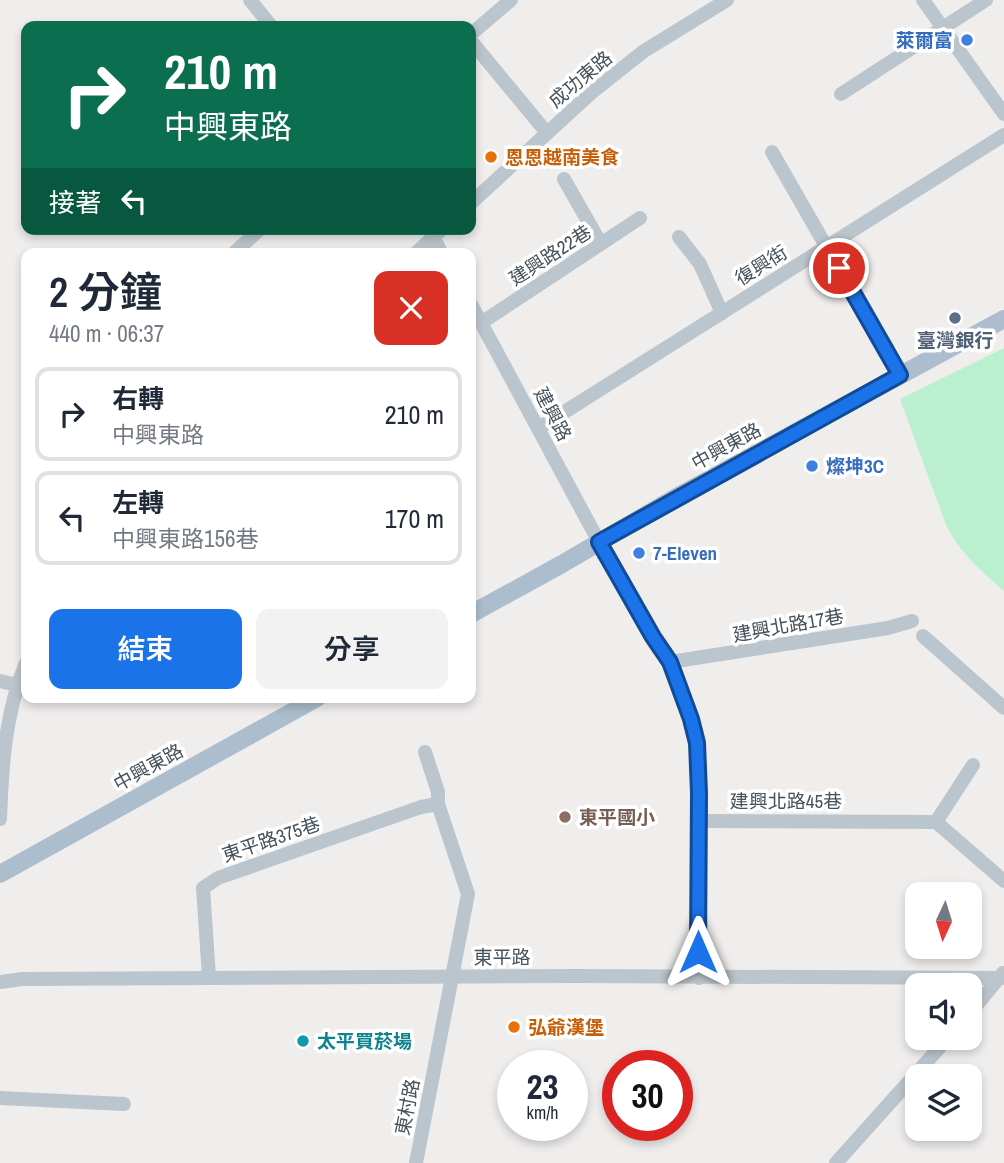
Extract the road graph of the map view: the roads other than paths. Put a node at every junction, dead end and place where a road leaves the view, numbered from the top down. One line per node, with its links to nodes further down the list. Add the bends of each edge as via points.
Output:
1 (250, 0): 6 (street)
2 (511, 0): 8 (street)
3 (727, 0): 12 (street, 成功東路, via 644,51)
4 (923, 0): 7 (street)
5 (986, 0): 7 (street)
6 (267, 21)
7 (943, 28): 10 (street); 11 (street)
8 (476, 30)
9 (476, 47): 12 (street)
10 (841, 94)
11 (1004, 114)
12 (547, 133): 16 (street, 成功東路)
13 (1004, 135): 22 (street, 復興街)
14 (772, 152): 22 (street)
15 (564, 179): 21 (street)
16 (476, 198)
17 (640, 218): 21 (street, 建興路22巷)
18 (254, 235): 23 (street)
19 (432, 235): 24 (street)
20 (679, 237): 25 (street, via 701,264)
21 (601, 244): 28 (street, 建興路22巷)
22 (826, 246): 25 (street, 復興街); 29 (street)
23 (239, 248)
24 (420, 248)
25 (722, 313): 30 (street, 復興街)
26 (476, 314): 28 (street, 建興路)
27 (1004, 319): 29 (main road, 中興東路)
28 (481, 323): 30 (street, 建興路)
29 (900, 375): 31 (main road, 中興東路)
30 (538, 428): 31 (street, 建興路)
31 (599, 542): 32 (main road, 中興東路); 35 (street, 建興路)
32 (476, 611)
33 (912, 621): 35 (street, 建興北路17巷)
34 (923, 636): 40 (street)
35 (670, 662): 45 (street, 建興路, via 697,743)
36 (21, 675): 38 (street)
37 (0, 681): 38 (street)
38 (17, 685): 44 (street, via 4,748)
39 (308, 703): 47 (main road, 中興東路)
40 (1004, 708)
41 (425, 752): 43 (street)
42 (973, 765): 46 (street)
43 (438, 804): 49 (street, 東平路375巷, via 218,878 203,888); 50 (street, via 468,894)
44 (0, 819)
45 (699, 821): 46 (street, 建興北路45巷); 52 (street, 建興路)
46 (936, 822): 48 (street)
47 (0, 874)
48 (1004, 881)
49 (209, 976): 50 (street, 東平路); 53 (street, 東平路)
50 (454, 976): 52 (street, 東平路); 58 (street, 東村路)
51 (1002, 976): 52 (street, 東平路); 54 (street)
52 (699, 978)
53 (0, 982)
54 (982, 999)
55 (936, 1050): 59 (street)
56 (0, 1098): 57 (street)
57 (124, 1104)
58 (416, 1163)
59 (836, 1163)

